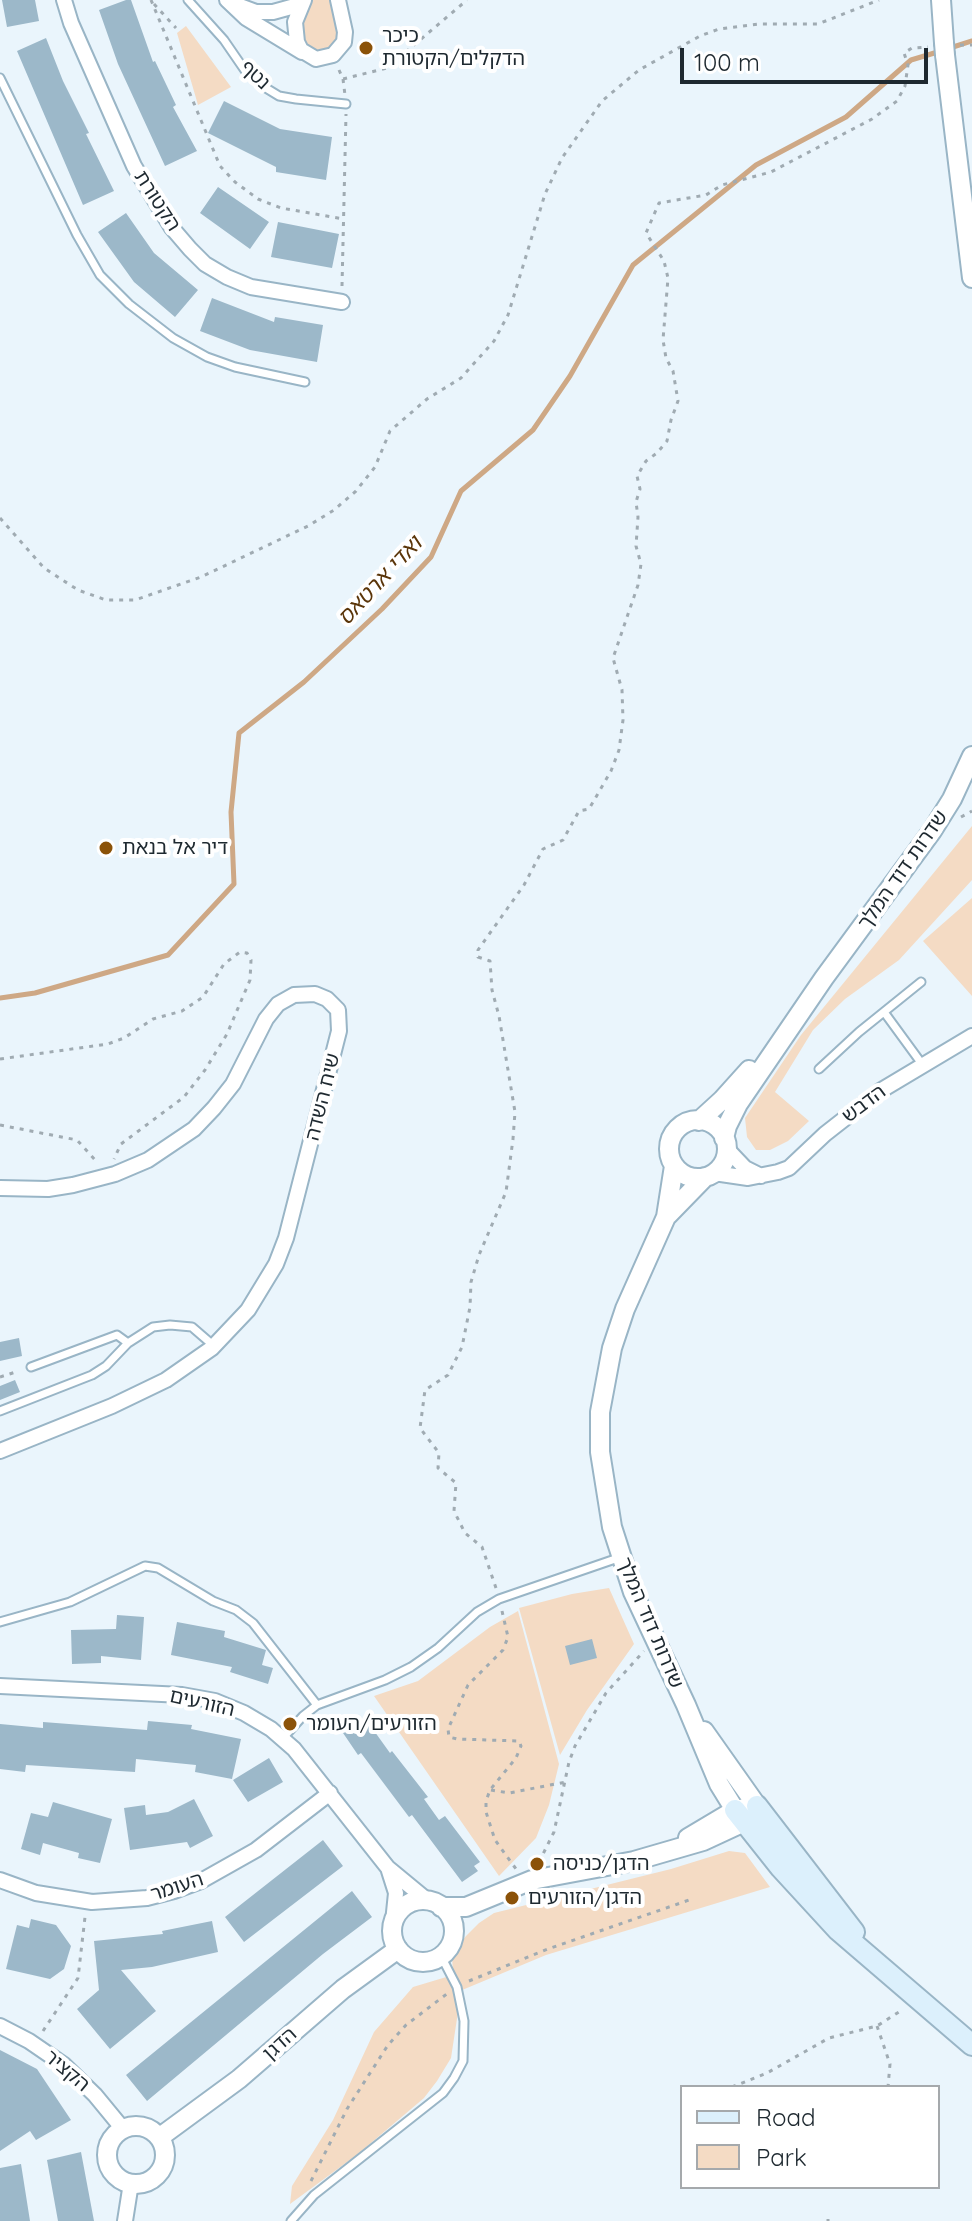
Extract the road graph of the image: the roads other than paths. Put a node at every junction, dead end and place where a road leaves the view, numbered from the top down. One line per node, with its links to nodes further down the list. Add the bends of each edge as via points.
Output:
1 (64, 0): 11 (street, הקטורת, via 134,166 190,249 205,264 251,287)
2 (188, 0): 9 (lane, נטף, via 261,85 279,96)
3 (228, 0): 6 (street, via 256,12); 7 (street, via 246,18)
4 (338, 0): 7 (street, via 344,42 333,55)
5 (941, 0): 10 (street)
6 (303, 2): 7 (street, via 296,34)
7 (308, 55)
8 (0, 78): 12 (lane, via 77,235 100,275 129,304 207,357)
9 (346, 104)
10 (972, 278)
11 (342, 302)
12 (305, 382)
13 (972, 756): 14 (street, שדרות דוד המלך, via 932,831)
14 (824, 978): 20 (street, שדרות דוד המלך, via 736,1085); 21 (street, שדרות דוד המלך, via 738,1104)
15 (921, 982): 16 (lane)
16 (884, 1012): 18 (lane); 19 (lane)
17 (972, 1036): 18 (street, הדבש)
18 (922, 1064): 24 (street, הדבש, via 848,1114 789,1168)
19 (819, 1069)
20 (699, 1121): 21 (street, via 714,1126); 22 (street, via 674,1132 669,1145)
21 (725, 1143): 23 (street, via 723,1162); 24 (street, via 745,1168)
22 (674, 1166): 23 (street, via 687,1176); 26 (street, שדרות דוד המלך)
23 (709, 1175): 24 (street, הדבש); 26 (street, שדרות דוד המלך)
24 (761, 1176)
25 (0, 1188): 28 (street, שיח השדה, via 48,1189 112,1176 148,1160 214,1108 278,1004 307,994 336,1006 339,1031 286,1238 263,1288)
26 (666, 1217): 32 (street, שדרות דוד המלך, via 625,1309 600,1412 604,1489)
27 (128, 1343): 28 (lane, via 153,1327 170,1325 192,1327); 29 (lane, via 117,1335); 30 (lane, via 92,1375)
28 (214, 1346): 31 (street, שיח השדה, via 140,1394)
29 (31, 1367)
30 (0, 1411)
31 (0, 1451)
32 (621, 1557): 35 (lane, via 499,1599 411,1667); 38 (street, שדרות דוד המלך, via 653,1638)
33 (0, 1622): 35 (lane, via 70,1602 145,1566 158,1568 253,1623)
34 (0, 1686): 36 (street, הזורעים, via 199,1698 244,1713)
35 (317, 1705): 36 (lane)
36 (283, 1738): 37 (street, הזורעים)
37 (330, 1793): 39 (street, הזורעים); 40 (street, העומר, via 256,1850 201,1881 147,1898 87,1902)
38 (745, 1813): 41 (street, via 703,1841 526,1882); 47 (main road, via 817,1909)
39 (385, 1863): 42 (street, הזורעים); 43 (street, via 396,1893)
40 (0, 1880)
41 (483, 1900): 42 (street, via 466,1907); 44 (street)
42 (434, 1904): 43 (street, via 408,1904); 44 (street, via 452,1921)
43 (393, 1922): 45 (street)
44 (446, 1948): 45 (street, via 427,1962); 52 (lane, via 464,2021 463,2061 454,2078 443,2093 314,2195)
45 (398, 1949): 49 (street, הדגן)
46 (0, 2026): 48 (street, הקציר, via 35,2044 81,2079)
47 (972, 2045)
48 (123, 2129): 49 (street, via 146,2127); 50 (street, via 110,2141 107,2159 115,2175)
49 (160, 2137): 50 (street, via 165,2155 160,2172 145,2182)
50 (131, 2183): 51 (street)
51 (125, 2221)
52 (291, 2221)

